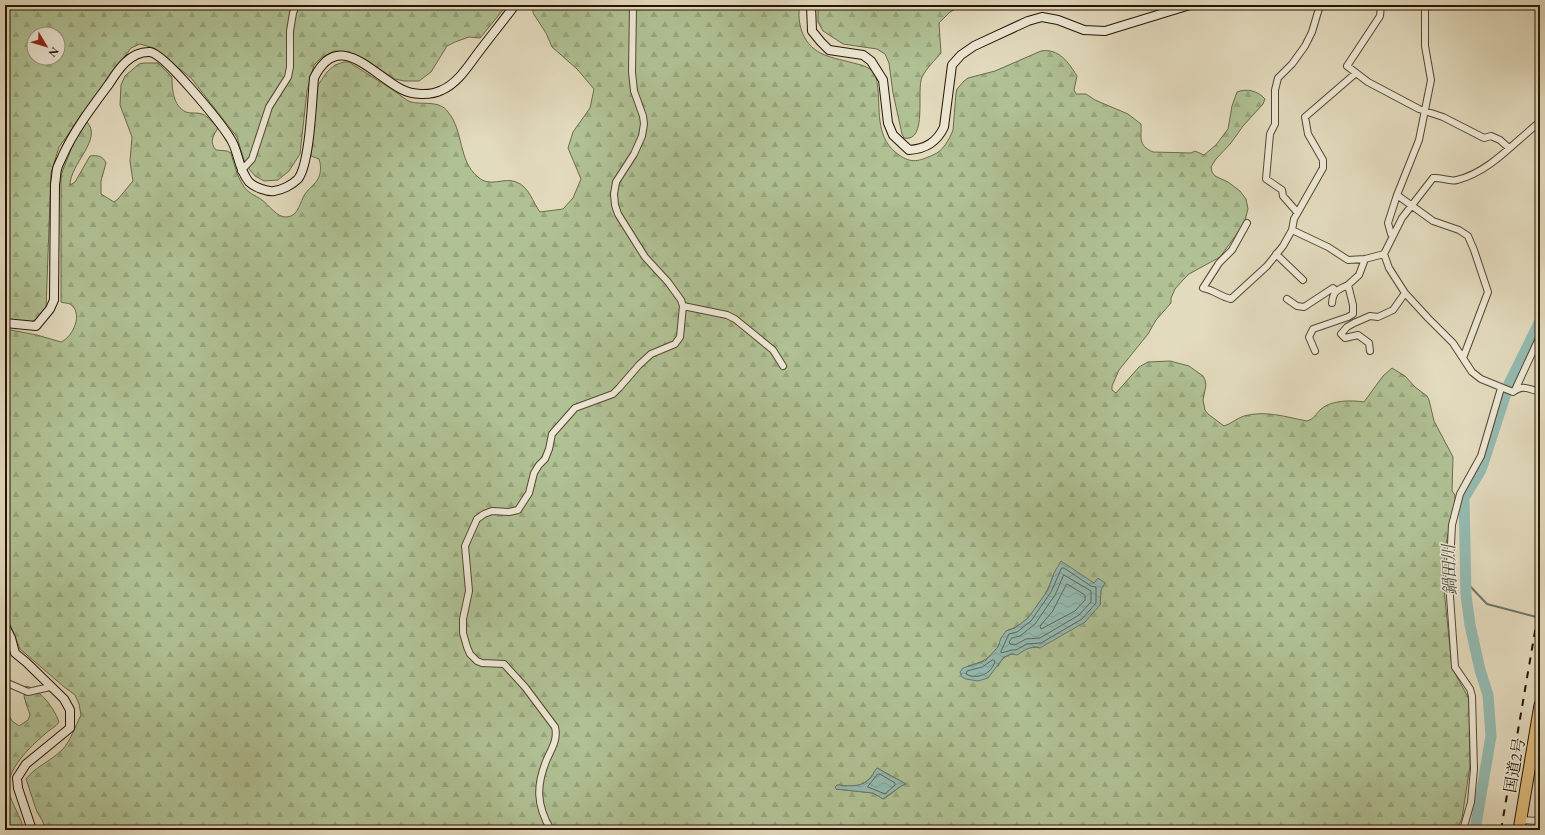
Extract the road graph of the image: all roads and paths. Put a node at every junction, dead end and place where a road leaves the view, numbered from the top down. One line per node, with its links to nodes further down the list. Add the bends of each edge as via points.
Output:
1 (296, 5): 13 (street, via 290,31 288,77 269,107 252,159)
2 (516, 5): 13 (street, via 456,80 442,90 428,94 401,89 358,61 347,56 334,56 319,67 314,78 306,154 298,178 288,186 270,192 251,184)
3 (633, 5): 29 (street, via 632,72 634,91 644,124 634,154 616,182 615,205 645,257 668,282)
4 (810, 5): 5 (street, via 812,31 829,50 863,55 871,61 883,80 888,123 893,135 909,150 929,146 940,136 944,126 952,65 960,55 974,46 1042,17 1084,30 1105,32)
5 (1190, 5)
6 (1320, 5): 16 (street, via 1305,46 1278,78 1274,90 1275,124 1270,134 1266,179 1282,190 1283,196)
7 (1381, 5): 9 (street, via 1380,16 1347,66)
8 (1425, 5): 10 (street, via 1425,46 1431,80)
9 (1356, 73): 10 (street, via 1419,110); 16 (street, via 1305,117 1308,134 1323,160 1324,168)
10 (1426, 111): 12 (street, via 1484,138 1491,136 1500,140); 14 (street, via 1419,140)
11 (1540, 122): 12 (street)
12 (1509, 148): 15 (street, via 1488,167 1472,175 1456,180 1433,178)
13 (241, 171): 31 (street, via 231,139 167,63 157,54 149,52 130,58 117,72 71,137 57,168 54,300 50,309 36,326)
14 (1397, 195): 15 (street); 19 (street, via 1388,223 1391,234)
15 (1412, 204): 19 (street); 36 (street, via 1434,221 1468,236 1488,292)
16 (1297, 212): 18 (street)
17 (1247, 223): 20 (street, via 1232,250 1219,263 1203,288 1231,299 1267,266)
18 (1292, 230): 20 (street); 22 (street, via 1328,247 1348,260)
19 (1394, 234): 21 (street)
20 (1276, 254): 23 (street)
21 (1384, 254): 22 (street); 26 (street, via 1389,268)
22 (1365, 259): 24 (street, via 1358,275)
23 (1303, 280)
24 (1348, 285): 25 (street); 30 (street)
25 (1336, 291): 27 (street, via 1333,288 1304,307 1297,306); 28 (street)
26 (1405, 293): 32 (street, via 1393,310); 36 (street, via 1453,343)
27 (1287, 299)
28 (1332, 303)
29 (683, 306): 37 (street, via 735,319 773,350); 49 (street, via 680,337 675,344 651,354 613,394 575,408 552,434 545,459 534,473 529,493 518,510 492,511 484,514 477,519 465,546 469,591 463,633 470,654 482,663 504,664 555,727 555,742 540,776 538,789 540,804)
30 (1353, 314): 32 (street); 34 (street, via 1313,329 1309,337)
31 (5, 323)
32 (1354, 323): 35 (street, via 1341,334 1345,338 1358,335 1370,343)
33 (1540, 336): 39 (street)
34 (1315, 351)
35 (1370, 351)
36 (1463, 358): 38 (street, via 1472,372 1481,379)
37 (783, 366)
38 (1502, 388): 39 (street); 50 (street, via 1481,456 1460,494 1452,526 1449,582 1455,667 1472,696 1473,776 1471,802)
39 (1514, 391): 40 (street, via 1522,387)
40 (1540, 392)
41 (5, 626): 43 (street, via 15,653)
42 (5, 682): 43 (street, via 28,692)
43 (50, 686): 48 (street, via 64,699 70,710 70,728 26,764 18,778 18,788)
44 (1540, 705): 45 (highway, 国道2号)
45 (1535, 760): 47 (highway, 国道2号)
46 (1540, 821): 47 (street)
47 (1520, 825)
48 (32, 830)
49 (551, 830)
50 (1463, 830)

